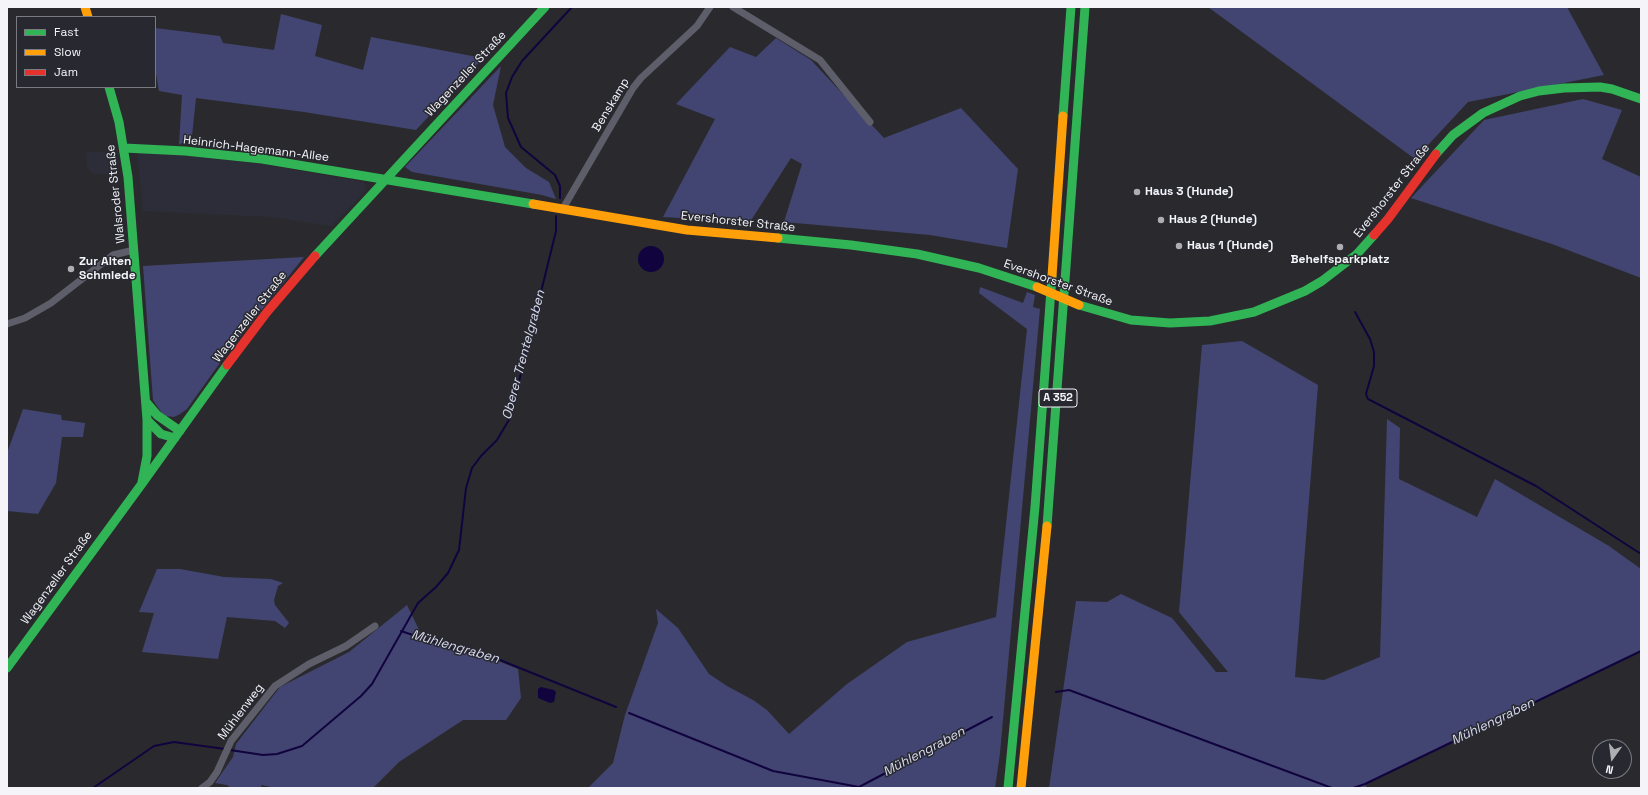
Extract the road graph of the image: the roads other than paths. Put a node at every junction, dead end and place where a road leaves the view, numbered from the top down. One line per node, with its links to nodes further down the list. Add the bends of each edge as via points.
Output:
1 (544, 7): 10 (main road, Wagenzeller Straße)
2 (710, 7): 11 (street, Benskamp, via 697,26 633,88)
3 (733, 7): 8 (street, via 820,60)
4 (1071, 7): 21 (main road, A 352, via 1035,507)
5 (1085, 7): 22 (main road, A 352, via 1054,446)
6 (109, 88): 9 (main road, Walsroder Straße)
7 (1641, 99): 11 (main road, Evershorster Straße, bridge, via 1600,87 1564,88 1539,91 1500,104 1483,113 1453,136 1439,150 1388,220 1357,254 1322,281 1271,306 1210,321 1170,323 1131,320 978,268 917,254 851,245 687,230)
8 (870, 122)
9 (124, 148): 10 (main road, Heinrich-Hagemann-Allee, via 249,157); 12 (main road, Walsroder Straße)
10 (385, 179): 11 (main road, Evershorster Straße); 16 (main road, Wagenzeller Straße, via 267,312)
11 (564, 210)
12 (134, 250): 13 (street, via 113,255 51,303 25,318); 14 (main road, Walsroder Straße)
13 (7, 324)
14 (146, 402): 15 (main road, Walsroder Straße); 16 (main road)
15 (147, 420): 16 (main road, via 161,434); 17 (main road, Walsroder Straße, via 147,456)
16 (178, 434): 17 (main road, Wagenzeller Straße)
17 (141, 485): 19 (main road, Wagenzeller Straße)
18 (375, 626): 20 (street, Mühlenweg, via 346,646 309,664 275,686 242,726 227,749 217,772)
19 (7, 668)
20 (202, 788)
21 (1008, 788)
22 (1021, 788)

